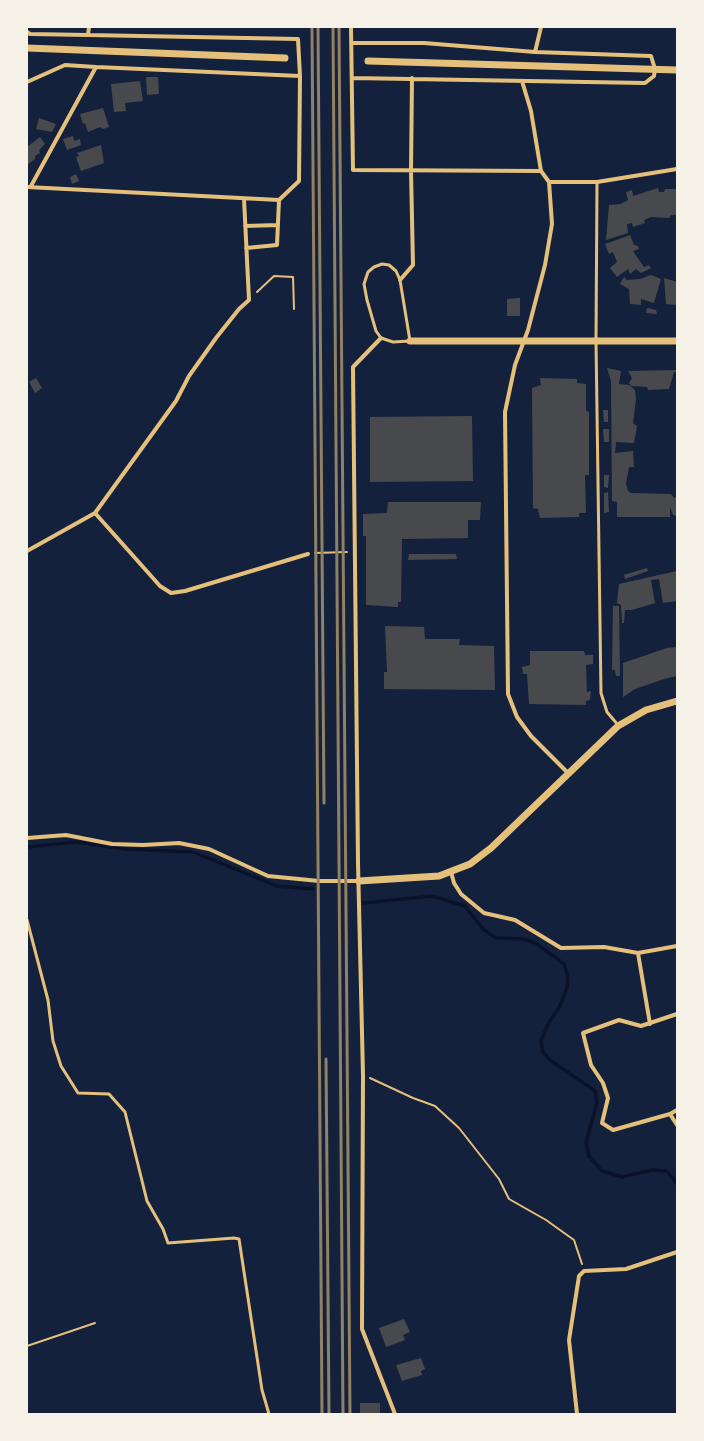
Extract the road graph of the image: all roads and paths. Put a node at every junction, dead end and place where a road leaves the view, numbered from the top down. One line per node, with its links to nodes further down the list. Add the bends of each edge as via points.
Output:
1 (89, 27): 5 (street)
2 (351, 27): 6 (street)
3 (541, 27): 8 (street)
4 (27, 32): 5 (street)
5 (88, 36): 14 (street, via 298,39)
6 (351, 43): 8 (street, via 424,43); 15 (street)
7 (27, 48): 9 (street)
8 (535, 52): 12 (street, via 651,56)
9 (285, 58)
10 (368, 61): 12 (street)
11 (96, 67): 14 (street); 18 (street, via 65,65); 24 (street)
12 (655, 69): 13 (street); 17 (street, via 654,76 645,83)
13 (677, 70)
14 (300, 76): 26 (street, via 299,182)
15 (352, 78): 16 (street); 20 (street, via 353,170)
16 (412, 78): 17 (street); 20 (street)
17 (522, 81): 21 (street, via 531,111)
18 (27, 82)
19 (677, 169): 23 (street)
20 (411, 171): 21 (street); 30 (street, via 413,265)
21 (541, 172): 22 (street)
22 (549, 182): 23 (street); 37 (street, via 552,224 545,265)
23 (596, 182): 35 (lane)
24 (29, 187): 25 (street)
25 (244, 200): 26 (street); 28 (street)
26 (279, 200): 27 (street)
27 (278, 225): 28 (street); 29 (street, via 278,245)
28 (245, 226): 29 (street)
29 (246, 248): 31 (street)
30 (400, 280): 33 (lane, via 396,271 389,265 382,264 368,272 364,284 371,316); 34 (lane)
31 (249, 300): 32 (path, via 274,276 293,277); 38 (street, via 216,338 189,376 176,401)
32 (294, 309)
33 (381, 338): 34 (lane, via 393,342); 40 (street, via 353,367)
34 (410, 341): 37 (street)
35 (596, 341): 36 (street); 37 (street); 43 (lane, via 601,693 607,712)
36 (677, 341)
37 (524, 342): 44 (street, via 515,365 505,412 508,694 517,718)
38 (96, 513): 39 (street); 41 (street, via 160,586 171,593)
39 (27, 551)
40 (355, 552): 41 (path); 47 (street)
41 (308, 554)
42 (677, 701): 43 (street, via 646,710)
43 (618, 726): 44 (street)
44 (568, 773): 46 (street, via 491,848 470,864)
45 (27, 838): 47 (street, via 66,835 112,844 179,843 209,849 268,876 319,881)
46 (451, 872): 47 (street, via 439,876); 50 (street, via 461,894 484,913 515,920 561,948 604,947)
47 (359, 881): 53 (street)
48 (27, 920): 61 (lane, via 48,1000 53,1042 61,1066 78,1093 109,1094 125,1112 147,1201 168,1243 239,1239 262,1390)
49 (677, 946): 50 (street)
50 (638, 954): 52 (street)
51 (677, 1014): 52 (street)
52 (650, 1024): 55 (street, via 641,1026 619,1020 583,1032 591,1065 603,1083 608,1098 602,1123 613,1130)
53 (363, 1075): 58 (path, via 435,1106 459,1128 498,1178 510,1199 574,1240); 62 (street, via 362,1329)
54 (677, 1110): 55 (street)
55 (670, 1114): 56 (street)
56 (677, 1125)
57 (677, 1252): 58 (street, via 626,1269)
58 (584, 1271): 63 (street, via 579,1276 569,1340)
59 (95, 1323): 60 (path)
60 (27, 1346)
61 (269, 1414)
62 (395, 1414)
63 (577, 1414)

